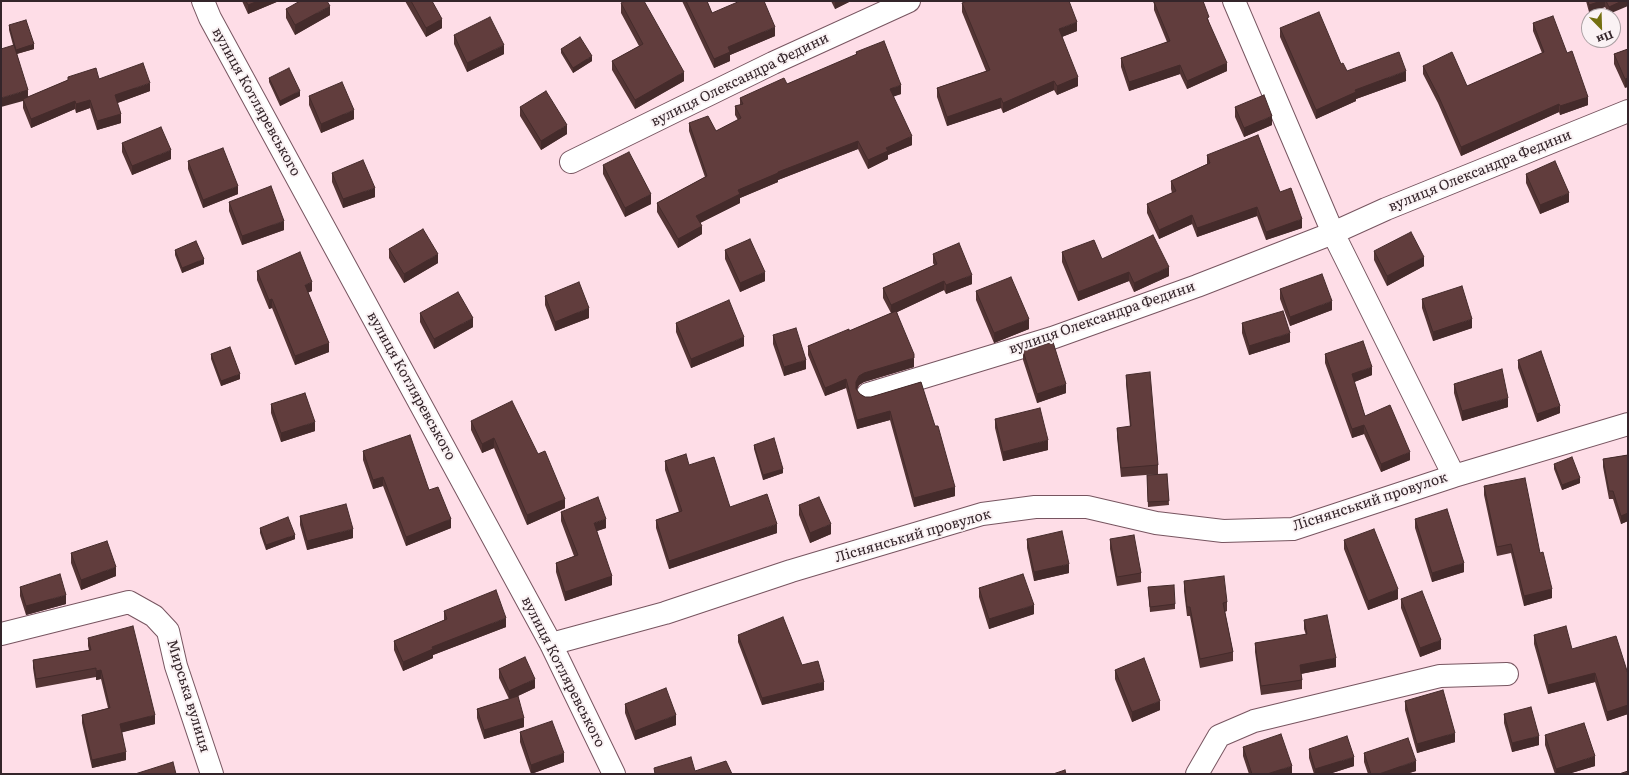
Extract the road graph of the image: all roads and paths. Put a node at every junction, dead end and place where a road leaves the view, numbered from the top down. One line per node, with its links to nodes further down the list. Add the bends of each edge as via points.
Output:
1 (203, 1): 11 (street, вулиця Котляревського)
2 (909, 1): 5 (street, вулиця Олександра Федини, via 773,63)
3 (1234, 1): 6 (street)
4 (1628, 111): 6 (street, вулиця Олександра Федини)
5 (571, 162)
6 (1333, 233): 7 (street, вулиця Олександра Федини, via 1197,286 1052,338); 9 (street)
7 (868, 394)
8 (1628, 424): 9 (street, Ліснянський провулок)
9 (1454, 476): 11 (street, Ліснянський провулок, via 1293,529 1223,531 1156,523 1087,507 1035,507 982,514 791,571 665,613)
10 (1, 634): 13 (street, Мирська вулиця, via 129,602 154,616 168,631 176,666)
11 (551, 644): 14 (street, вулиця Котляревського)
12 (1507, 674): 15 (street, via 1440,676 1254,722 1219,736)
13 (212, 774)
14 (614, 774)
15 (1197, 774)

